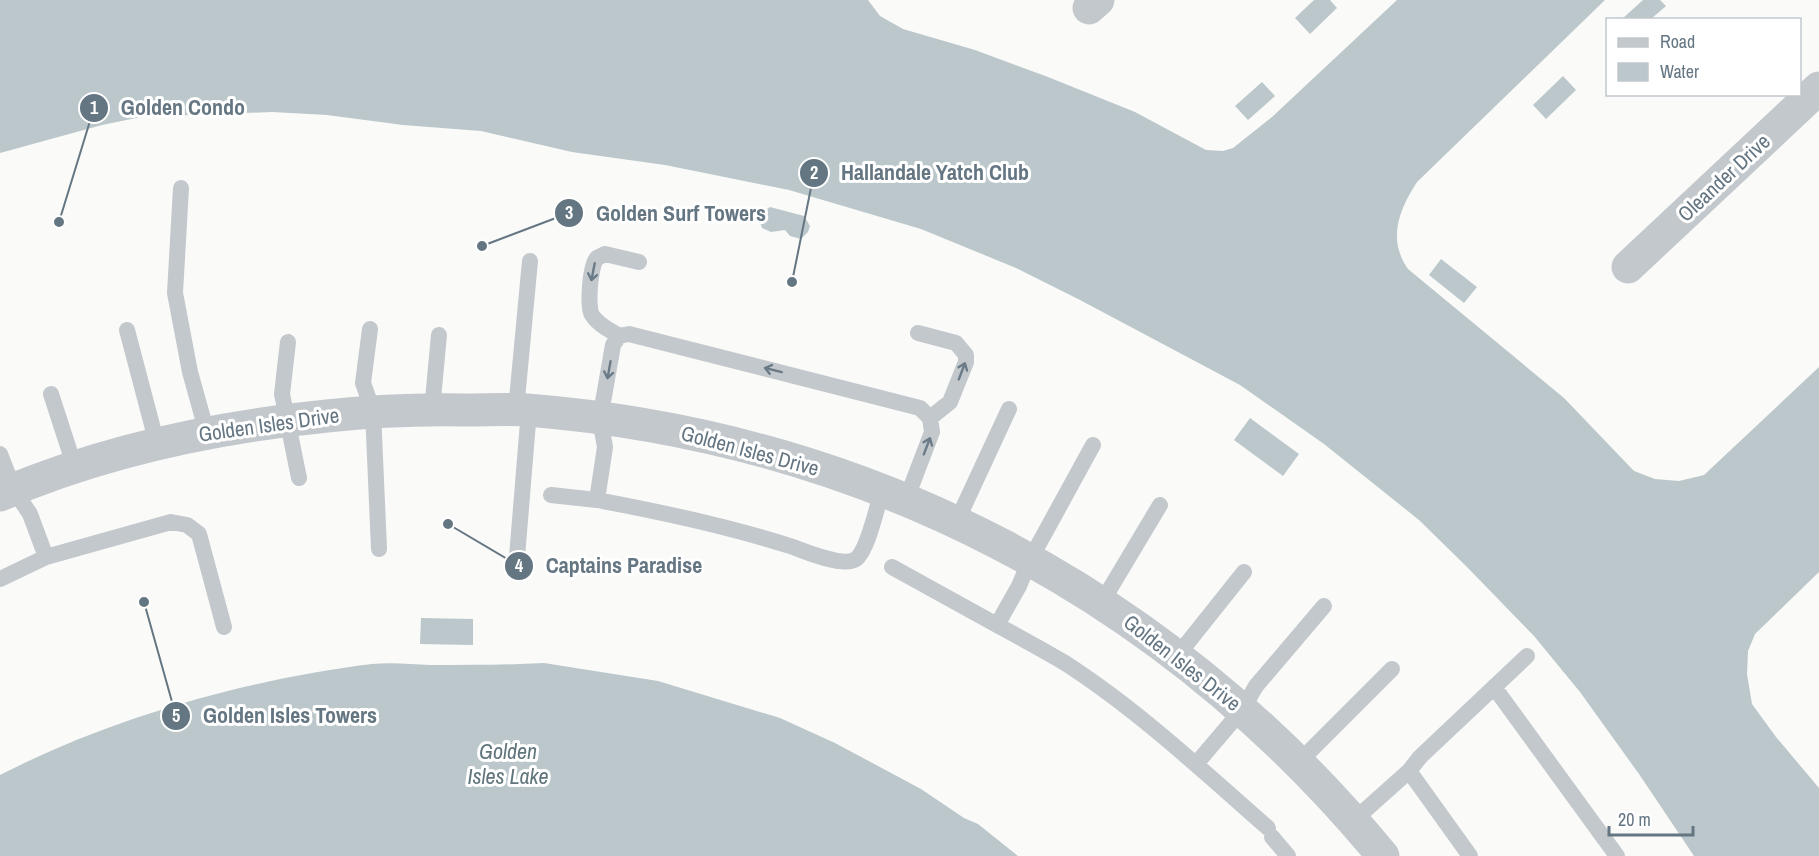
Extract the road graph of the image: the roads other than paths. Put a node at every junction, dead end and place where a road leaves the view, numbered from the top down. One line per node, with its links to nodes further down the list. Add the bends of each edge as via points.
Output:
1 (1819, 88): 5 (street, Oleander Drive)
2 (181, 188): 20 (lane, via 175,293)
3 (530, 261): 15 (lane)
4 (639, 262): 10 (lane, one-way to 10, via 605,254 593,266 589,307 600,324)
5 (1629, 267)
6 (370, 329): 16 (lane, via 363,383)
7 (128, 330): 21 (lane)
8 (918, 333): 17 (lane, one-way to 8, via 950,402 966,355 956,344)
9 (439, 335): 14 (lane)
10 (619, 336): 17 (lane, one-way to 10, via 920,408 629,334); 18 (lane, one-way to 18, via 613,345)
11 (288, 342): 19 (lane, via 282,394)
12 (51, 394): 24 (lane)
13 (1010, 408): 31 (lane)
14 (432, 410): 15 (street, Golden Isles Drive); 16 (street, Golden Isles Drive)
15 (522, 410): 18 (street, Golden Isles Drive); 34 (lane)
16 (373, 411): 19 (street, Golden Isles Drive); 32 (lane)
17 (930, 418): 28 (lane, one-way to 17, via 932,432)
18 (600, 419): 28 (street, Golden Isles Drive, via 735,444 815,466); 29 (lane, via 605,447)
19 (287, 420): 20 (street, Golden Isles Drive); 25 (lane)
20 (207, 433): 21 (street, Golden Isles Drive)
21 (157, 444): 24 (street, Golden Isles Drive)
22 (1094, 445): 35 (lane)
23 (0, 454): 26 (lane)
24 (75, 468): 26 (street, Golden Isles Drive)
25 (299, 478)
26 (7, 493): 33 (lane, via 30,514)
27 (551, 495): 29 (lane)
28 (894, 496): 29 (lane, via 856,560 844,563 665,513); 31 (street, Golden Isles Drive)
29 (597, 500)
30 (1160, 505): 39 (lane)
31 (957, 521): 35 (street, Golden Isles Drive)
32 (379, 549)
33 (46, 557): 38 (lane); 42 (lane, via 171,522 187,525 199,534)
34 (517, 557)
35 (1030, 560): 39 (street, Golden Isles Drive); 41 (lane)
36 (892, 567): 41 (lane)
37 (1244, 572): 43 (lane)
38 (0, 579)
39 (1102, 602): 43 (street, Golden Isles Drive)
40 (1324, 606): 47 (lane, via 1256,686)
41 (997, 625): 49 (lane, via 1065,664)
42 (224, 627)
43 (1177, 656): 47 (street, Golden Isles Drive)
44 (1527, 656): 46 (lane)
45 (1392, 669): 48 (lane)
46 (1494, 687): 50 (lane); 55 (lane)
47 (1242, 710): 48 (street, Golden Isles Drive); 49 (lane)
48 (1298, 763): 51 (street, Golden Isles Drive)
49 (1196, 764): 52 (lane, via 1270,833)
50 (1409, 771): 51 (lane); 54 (lane)
51 (1353, 821): 53 (street, Golden Isles Drive)
52 (1288, 856)
53 (1383, 856)
54 (1470, 856)
55 (1617, 856)

